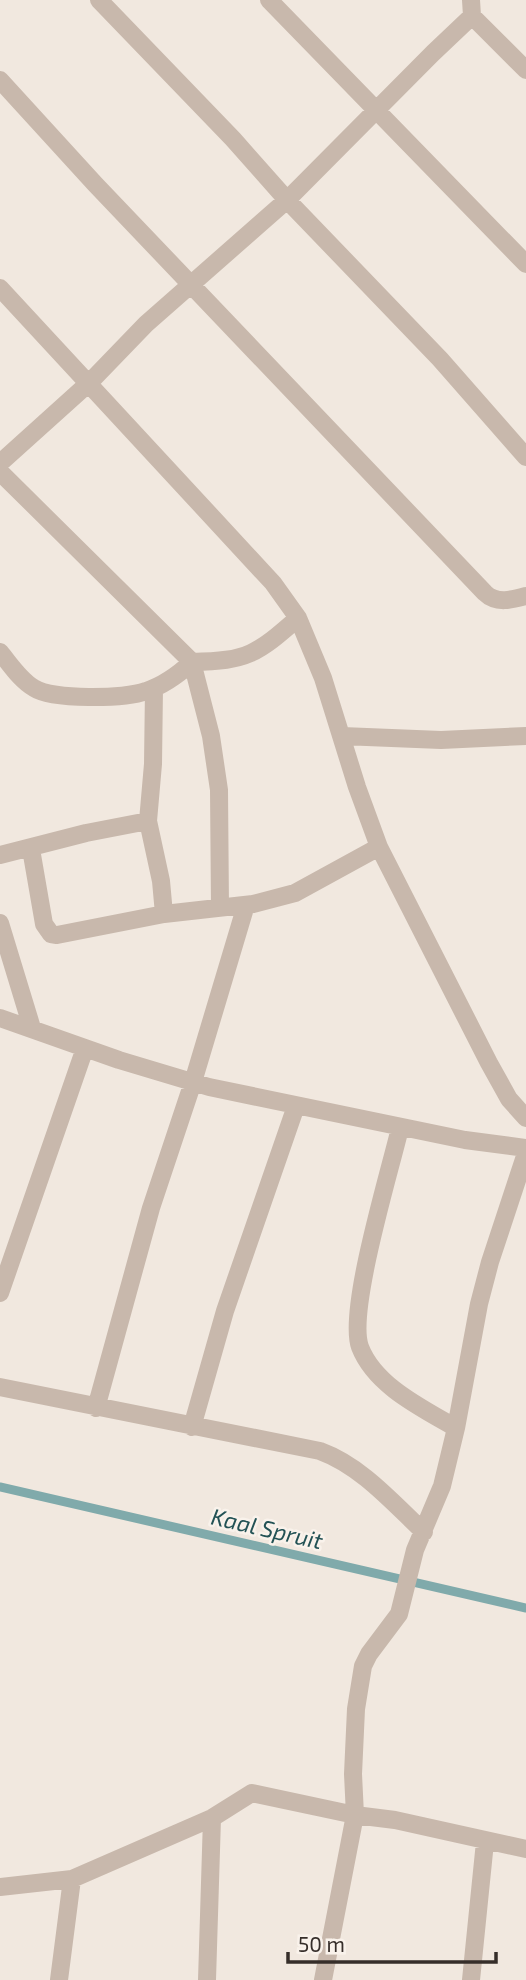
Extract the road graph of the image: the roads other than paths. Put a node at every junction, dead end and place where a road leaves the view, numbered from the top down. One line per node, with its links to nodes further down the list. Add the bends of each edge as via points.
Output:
1 (99, 0): 7 (street)
2 (269, 0): 6 (street)
3 (472, 8): 4 (street); 6 (street)
4 (526, 70)
5 (0, 80): 9 (street)
6 (377, 111): 7 (street); 8 (street)
7 (287, 200): 9 (street); 12 (street, via 440,359)
8 (526, 264)
9 (192, 284): 11 (street); 15 (street, via 491,599)
10 (0, 288): 11 (street)
11 (90, 382): 13 (street); 16 (street, via 273,583)
12 (526, 457)
13 (0, 463)
14 (0, 471): 18 (street)
15 (526, 596)
16 (299, 618): 18 (street, via 267,645 238,659); 20 (street)
17 (0, 652): 19 (street, via 26,682 43,692 119,696)
18 (192, 662): 19 (street); 27 (street, via 219,790)
19 (154, 688): 22 (street)
20 (342, 736): 21 (street, via 441,740); 23 (street)
21 (526, 736)
22 (148, 821): 24 (street); 28 (street)
23 (379, 847): 26 (street, via 295,893); 35 (street, via 489,1063)
24 (31, 849): 25 (street); 28 (street, via 44,924 51,934)
25 (0, 855)
26 (246, 905): 27 (street); 33 (street)
27 (220, 908): 28 (street)
28 (164, 914)
29 (0, 923): 31 (street)
30 (0, 1018): 31 (street)
31 (32, 1028): 32 (street)
32 (85, 1048): 33 (street); 39 (street)
33 (193, 1082): 34 (street); 41 (street, via 151,1208)
34 (296, 1106): 36 (street); 42 (street, via 225,1311)
35 (526, 1118)
36 (400, 1128): 37 (street); 43 (street, via 356,1327 360,1346 382,1378)
37 (526, 1148)
38 (526, 1153): 43 (street, via 479,1304)
39 (0, 1293)
40 (0, 1387): 41 (street)
41 (96, 1408): 42 (street)
42 (192, 1427): 44 (street, via 337,1457)
43 (456, 1428): 44 (street, via 442,1486)
44 (424, 1532): 45 (street, via 399,1614 363,1666 356,1709)
45 (355, 1815): 46 (street, via 252,1793); 47 (street); 53 (street)
46 (212, 1818): 49 (street); 52 (street)
47 (485, 1842): 48 (street); 54 (street)
48 (526, 1849)
49 (72, 1880): 50 (street); 51 (street)
50 (0, 1887)
51 (59, 1980)
52 (207, 1980)
53 (323, 1980)
54 (471, 1980)

